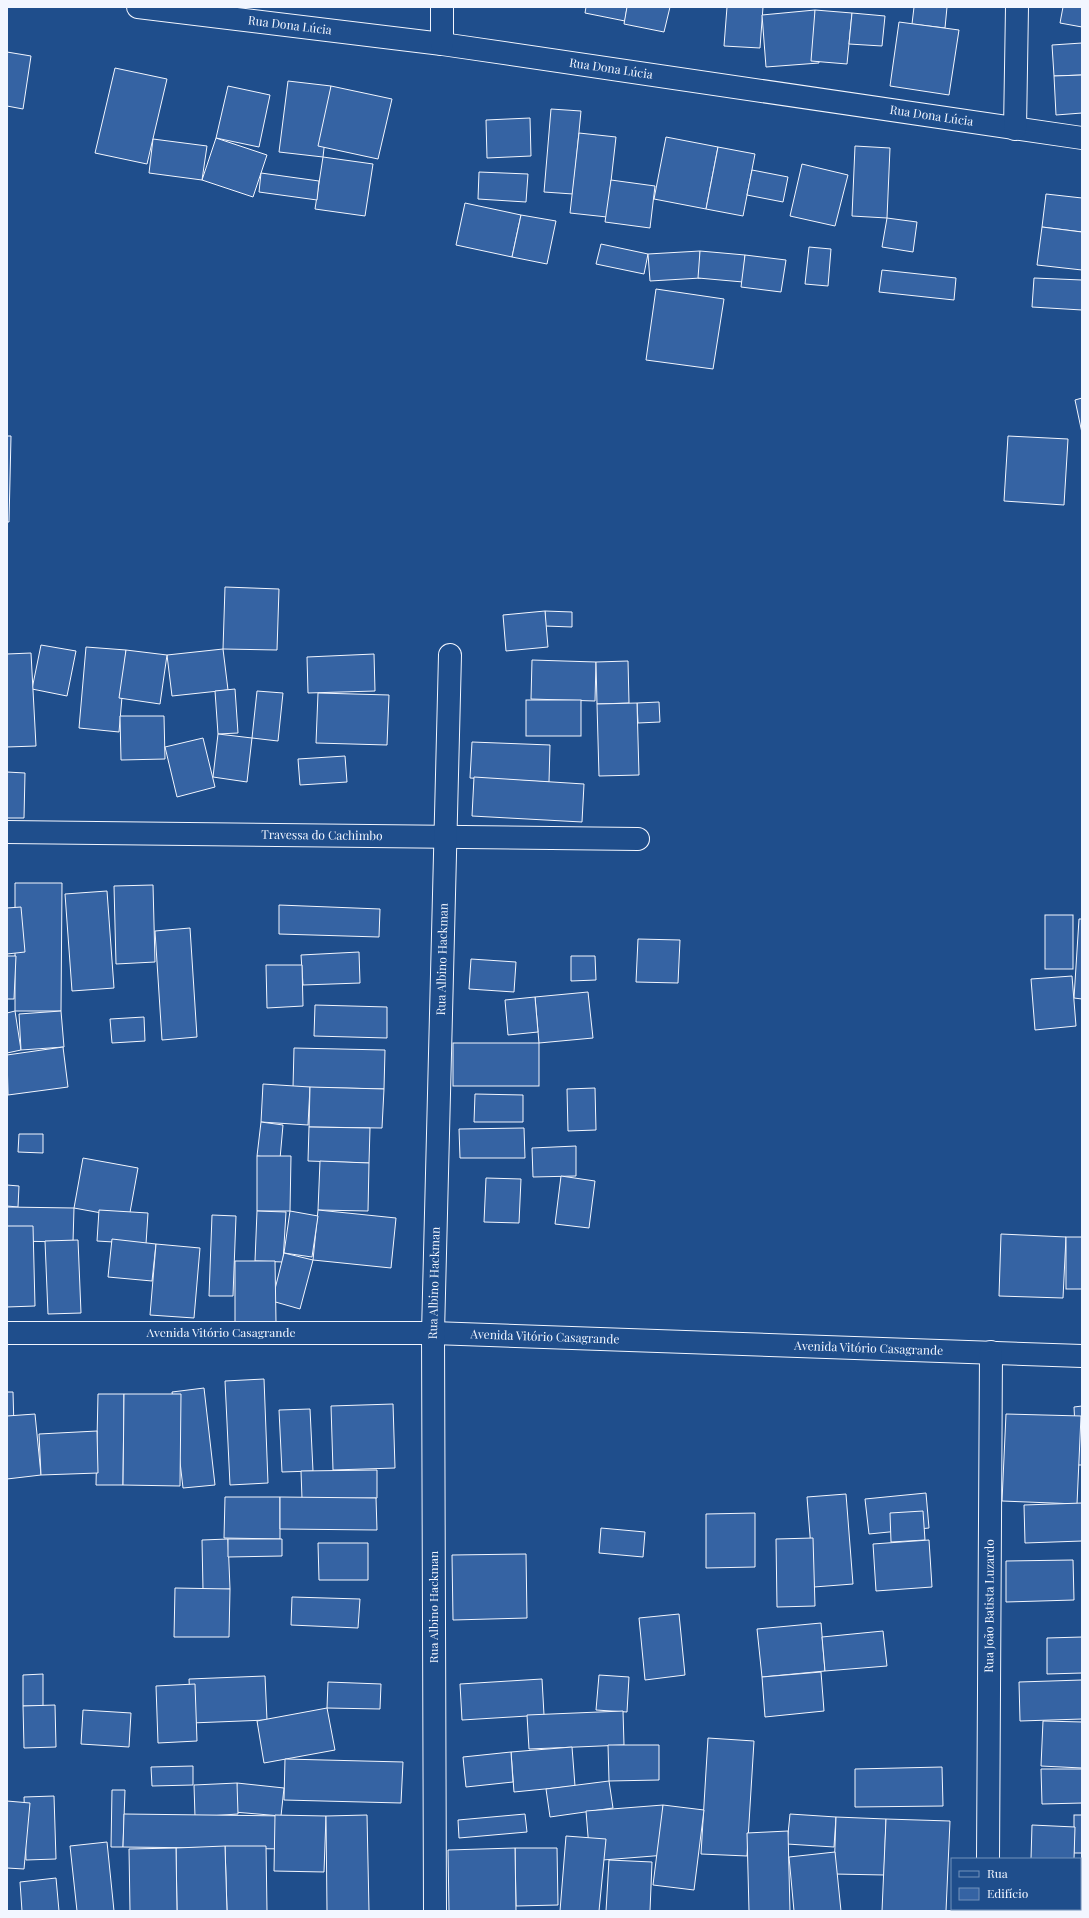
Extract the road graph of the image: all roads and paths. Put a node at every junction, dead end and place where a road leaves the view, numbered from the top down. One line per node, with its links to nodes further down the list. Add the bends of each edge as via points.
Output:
1 (138, 7): 4 (street, Rua Dona Lúcia)
2 (442, 7): 4 (street)
3 (1017, 7): 5 (street)
4 (442, 44): 5 (street, Rua Dona Lúcia)
5 (1015, 129): 6 (street, Rua Dona Lúcia)
6 (1082, 138)
7 (450, 655): 9 (street, Rua Albino Hackman)
8 (7, 832): 9 (street, Travessa do Cachimbo)
9 (446, 836): 10 (street, Travessa do Cachimbo); 11 (street, Rua Albino Hackman)
10 (638, 839)
11 (433, 1332): 12 (street, Avenida Vitório Casagrande); 13 (street, Avenida Vitório Casagrande); 16 (street, Rua Albino Hackman)
12 (7, 1333)
13 (991, 1352): 14 (street, Avenida Vitório Casagrande); 15 (street, Rua João Batista Luzardo)
14 (1082, 1356)
15 (988, 1858)
16 (435, 1911)

